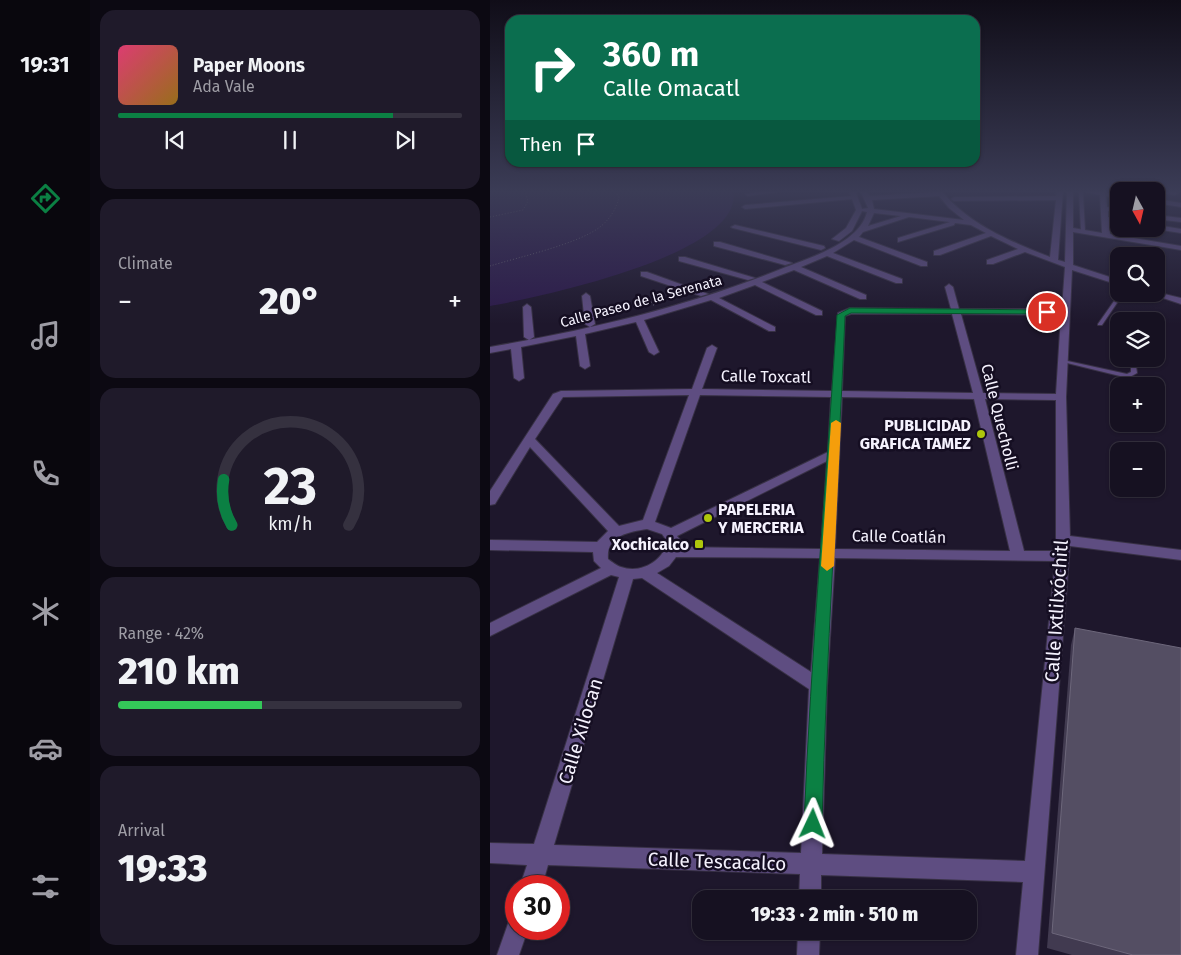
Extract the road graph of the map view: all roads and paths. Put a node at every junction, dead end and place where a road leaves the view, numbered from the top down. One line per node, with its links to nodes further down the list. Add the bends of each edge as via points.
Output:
1 (583, 235): 25 (path)
2 (763, 235): 17 (street)
3 (843, 235): 17 (street, Calle Paseo de la Serenata)
4 (855, 235): 17 (street, Calle Paseo de la Serenata)
5 (857, 235): 23 (street)
6 (918, 235): 13 (street)
7 (989, 235): 18 (street)
8 (992, 235): 16 (street)
9 (1005, 235): 19 (street)
10 (1057, 235): 19 (street)
11 (1068, 235): 22 (street, Calle Ixtlilxóchitl)
12 (1106, 235): 15 (street)
13 (901, 240)
14 (718, 244): 24 (street)
15 (1181, 248)
16 (1026, 249): 19 (street); 21 (street)
17 (824, 251): 24 (street, Calle Paseo de la Serenata); 30 (street)
18 (937, 253)
19 (1054, 258): 22 (street)
20 (682, 259): 29 (street)
21 (990, 262)
22 (1068, 263): 27 (street); 28 (street); 45 (street, Calle Ixtlilxóchitl)
23 (924, 264)
24 (791, 265): 29 (street, Calle Paseo de la Serenata); 37 (street)
25 (490, 266)
26 (644, 274): 33 (street)
27 (1110, 275)
28 (1110, 279)
29 (754, 280): 33 (street, Calle Paseo de la Serenata); 39 (street, Calle Paseo de la Serenata); 46 (street)
30 (899, 282)
31 (949, 287): 44 (street, Calle Quecholli)
32 (1165, 291): 34 (street)
33 (704, 294): 43 (street, Calle Paseo de la Serenata)
34 (1181, 295)
35 (586, 296): 48 (street)
36 (643, 296): 43 (path)
37 (863, 297)
38 (1165, 297): 40 (street)
39 (713, 298): 47 (street, Calle Paseo de la Serenata); 50 (street)
40 (1181, 301)
41 (1116, 302): 49 (lane)
42 (527, 306): 52 (street)
43 (657, 307): 48 (street, Calle Paseo de la Serenata)
44 (956, 311): 45 (street); 63 (street, via 850,311 841,315); 64 (street, Calle Quecholli)
45 (1065, 312): 58 (street, Calle Ixtlilxóchitl)
46 (819, 313)
47 (640, 318): 51 (street, Calle Paseo de la Serenata); 57 (street)
48 (590, 324): 52 (street, Calle Paseo de la Serenata)
49 (1100, 324)
50 (772, 329)
51 (580, 333): 54 (street, Calle Paseo de la Serenata); 59 (street)
52 (529, 337): 53 (street, Calle Paseo de la Serenata)
53 (490, 343)
54 (516, 346): 56 (street, Calle Paseo de la Serenata); 61 (street)
55 (712, 348): 62 (street)
56 (490, 350)
57 (654, 352)
58 (1063, 361): 60 (lane, via 1128,376 1134,373); 65 (street, Calle Ixtlilxóchitl)
59 (586, 366)
60 (1134, 367)
61 (519, 378)
62 (697, 392): 63 (street, Calle Toxcatl); 66 (street, Calle Toxcatl, via 561,394); 69 (street)
63 (838, 394): 64 (street, Calle Toxcatl); 67 (street)
64 (979, 396): 65 (street, Calle Toxcatl); 78 (street, Calle Quecholli)
65 (1061, 397): 74 (street, Calle Ixtlilxóchitl)
66 (529, 439): 68 (street); 70 (street)
67 (834, 453): 71 (street); 76 (street)
68 (490, 501)
69 (648, 524): 70 (street, via 630,526); 71 (street)
70 (617, 532): 73 (street)
71 (671, 533): 75 (street, via 676,543)
72 (490, 545): 73 (street)
73 (601, 547): 79 (street, via 601,561)
74 (1063, 548): 77 (street, Calle Coatlán); 78 (street, Calle Coatlán); 87 (street, Calle Ixtlilxóchitl)
75 (674, 552): 76 (street, Calle Coatlán); 80 (street, via 661,566)
76 (828, 552): 78 (street, Calle Coatlán); 83 (street)
77 (1181, 555)
78 (1018, 556)
79 (609, 570): 81 (street); 82 (street)
80 (646, 573): 81 (street); 83 (street)
81 (627, 575): 85 (street, Calle Xilocan)
82 (490, 630)
83 (818, 686): 86 (street)
84 (490, 854): 85 (street, Calle Tescacalco)
85 (542, 855): 86 (street, Calle Tescacalco); 88 (street, Calle Xilocan)
86 (812, 864): 87 (street, Calle Tescacalco); 89 (street)
87 (1034, 872): 94 (street, Calle Ixtlilxóchitl)
88 (535, 875)
89 (811, 890)
90 (513, 940): 92 (street)
91 (809, 940): 93 (street)
92 (508, 955)
93 (808, 955)
94 (1027, 955)

